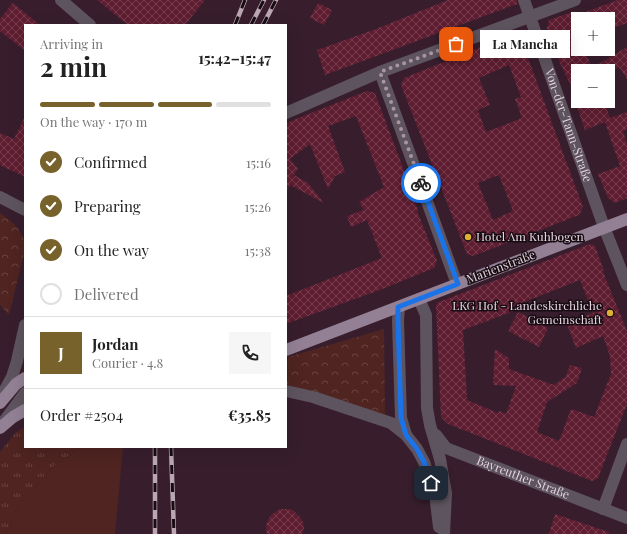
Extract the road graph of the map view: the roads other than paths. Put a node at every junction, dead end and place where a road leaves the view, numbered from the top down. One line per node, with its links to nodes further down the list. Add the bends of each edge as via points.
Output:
1 (61, 0): 5 (street)
2 (524, 0): 4 (street, Von-der-Tann-Straße)
3 (575, 0): 4 (street)
4 (530, 17): 6 (street); 11 (street, Von-der-Tann-Straße)
5 (89, 24)
6 (380, 72): 7 (street); 12 (street)
7 (287, 113)
8 (0, 197): 9 (street)
9 (24, 209)
10 (627, 218): 11 (main road, Marienstraße)
11 (604, 227): 12 (main road, Marienstraße); 13 (street, Von-der-Tann-Straße)
12 (458, 284): 14 (main road, Marienstraße)
13 (627, 285)
14 (419, 299): 15 (main road, Marienstraße); 25 (street, via 426,316 427,408)
15 (398, 307): 18 (main road, Marienstraße); 27 (street, via 401,418)
16 (24, 329): 17 (street)
17 (22, 338): 19 (street); 23 (street, via 12,377)
18 (287, 349)
19 (24, 354)
20 (24, 379): 23 (main road)
21 (287, 391): 27 (street, via 313,397 391,423)
22 (24, 394): 26 (street)
23 (0, 401)
24 (24, 411): 26 (main road)
25 (430, 425): 29 (street, Bayreuther Straße, via 446,448); 32 (street, via 446,493)
26 (0, 427)
27 (406, 435): 31 (street, via 424,462 435,494)
28 (627, 444): 29 (street)
29 (603, 509): 30 (street, Bayreuther Straße)
30 (627, 518)
31 (440, 534)
32 (444, 534)

